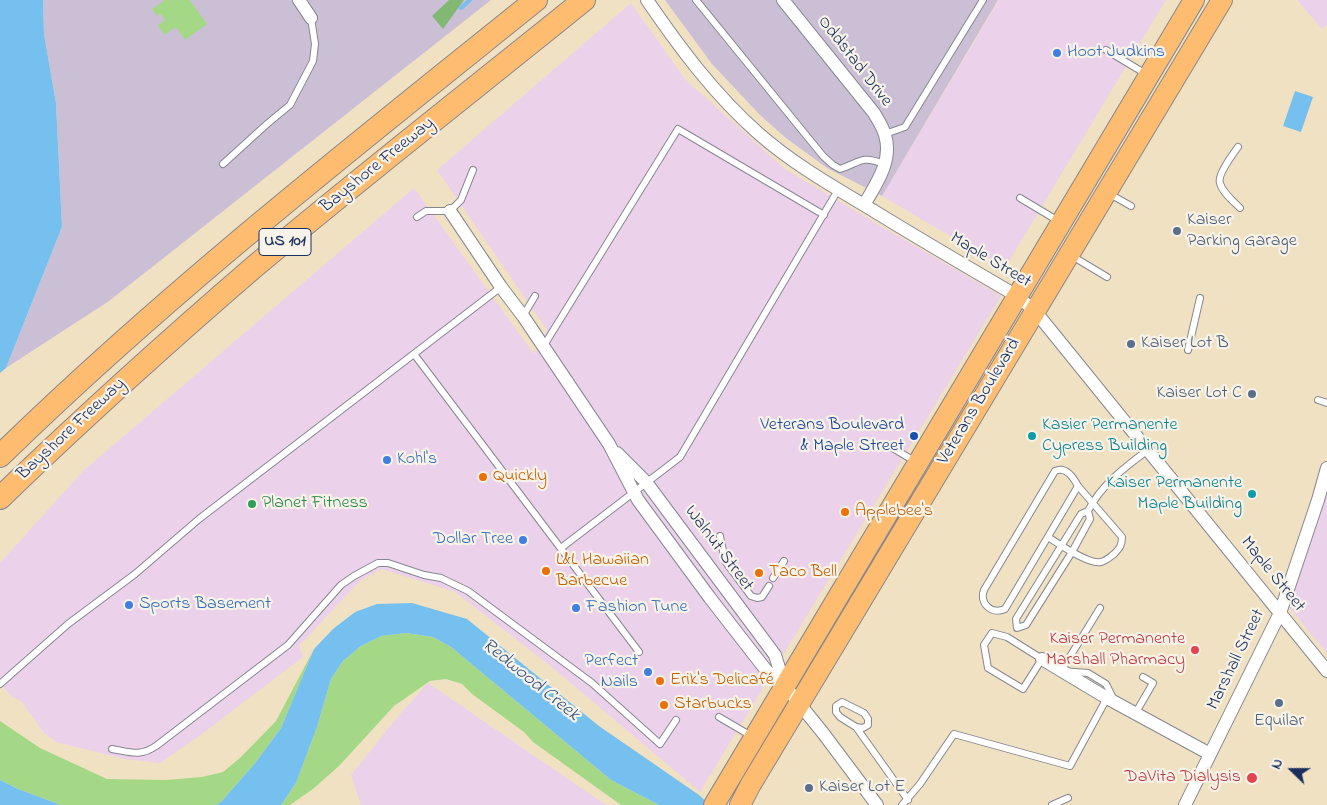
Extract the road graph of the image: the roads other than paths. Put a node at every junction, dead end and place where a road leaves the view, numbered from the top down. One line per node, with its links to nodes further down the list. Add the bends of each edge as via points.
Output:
1 (298, 0): 10 (street)
2 (536, 0): 45 (highway, Bayshore Freeway / US 101, via 229,250 122,342)
3 (584, 0): 51 (highway, Bayshore Freeway / US 101, via 248,272 142,365)
4 (647, 0): 19 (street, Maple Street, via 683,52 741,117 779,150)
5 (696, 0): 17 (lane, via 833,165 840,169 860,159)
6 (783, 0): 13 (street, Oddstad Drive, via 874,113)
7 (983, 0): 13 (lane, via 905,127)
8 (1194, 0): 12 (main road, Veterans Boulevard)
9 (1222, 0): 20 (main road, Veterans Boulevard)
10 (311, 18): 16 (lane, via 315,44 313,61 290,106)
11 (1106, 50): 12 (lane)
12 (1149, 75): 15 (main road, Veterans Boulevard)
13 (885, 134): 17 (street, Oddstad Drive)
14 (1238, 147): 24 (lane, via 1219,182)
15 (1102, 154): 20 (main road); 28 (main road, Veterans Boulevard)
16 (224, 164)
17 (884, 164): 22 (street, Oddstad Drive, via 881,177)
18 (473, 170): 25 (lane, via 460,200)
19 (838, 190): 22 (street, Maple Street); 26 (lane)
20 (1107, 192): 23 (lane); 29 (main road, Veterans Boulevard)
21 (1020, 198): 28 (lane)
22 (864, 205): 33 (street, Maple Street)
23 (1131, 206)
24 (1240, 208)
25 (450, 211): 27 (lane, via 426,211); 31 (street, Walnut Street)
26 (824, 214): 37 (lane, via 678,129); 48 (lane, via 680,457)
27 (417, 217)
28 (1061, 223): 33 (main road, Veterans Boulevard)
29 (1069, 255): 30 (lane); 35 (main road, Veterans Boulevard)
30 (1107, 277)
31 (501, 287): 36 (street, Walnut Street); 39 (lane)
32 (535, 296): 36 (lane)
33 (1017, 296): 35 (street, Maple Street); 46 (main road, Veterans Boulevard)
34 (1200, 298): 38 (lane)
35 (1035, 311): 44 (street, Maple Street); 74 (main road, Veterans Boulevard)
36 (523, 316): 37 (street, Walnut Street)
37 (543, 347): 42 (street, Walnut Street)
38 (1188, 350)
39 (414, 354): 57 (lane); 71 (lane, via 199,519 135,574 68,624)
40 (1318, 400): 41 (lane)
41 (1327, 404)
42 (609, 444): 48 (street, Walnut Street); 50 (street, Walnut Street)
43 (890, 447): 46 (lane)
44 (1148, 450): 52 (lane, via 1113,478); 63 (street, Maple Street)
45 (0, 456)
46 (918, 463): 72 (main road, Veterans Boulevard)
47 (1327, 468): 63 (street, Marshall Street)
48 (646, 482): 50 (lane); 72 (street, Walnut Street, via 775,655)
49 (1078, 486): 52 (lane); 55 (lane); 55 (lane, via 1065,470 1055,471 984,590 982,599 985,604 995,610 1005,609)
50 (634, 492): 57 (lane); 72 (street, Walnut Street, via 766,670)
51 (0, 498)
52 (1093, 502): 53 (lane); 58 (lane, via 1122,537 1122,544 1102,562)
53 (1088, 511): 56 (lane, via 1081,514); 58 (lane, via 1090,519)
54 (720, 536): 61 (lane, via 725,561 751,596 762,597)
55 (1048, 537): 56 (lane)
56 (1061, 545): 58 (lane); 64 (lane, via 1016,619)
57 (561, 548): 66 (lane)
58 (1072, 552): 64 (lane, via 1026,625)
59 (784, 561): 60 (lane)
60 (773, 578)
61 (769, 586)
62 (1100, 608): 68 (lane)
63 (1280, 613): 69 (street, Maple Street); 81 (street, Marshall Street)
64 (1017, 628): 65 (lane)
65 (1007, 638): 67 (lane); 67 (lane, via 992,633 984,645 988,668 1023,689)
66 (639, 652)
67 (1042, 659): 68 (street)
68 (1061, 671): 73 (street)
69 (1327, 671)
70 (1143, 676): 75 (lane, via 1154,683)
71 (0, 684)
72 (785, 686): 74 (street, Walnut Street); 79 (main road, Veterans Boulevard)
73 (1111, 700): 75 (street); 83 (lane, via 1070,766 954,734)
74 (800, 704): 85 (main road, Veterans Boulevard); 86 (street, Walnut Street)
75 (1135, 714): 81 (street)
76 (719, 717): 79 (lane)
77 (676, 720): 80 (lane, via 660,744 592,683 468,591 441,578 378,563 341,585 288,645 156,746 147,752 137,753)
78 (856, 727): 78 (lane, via 868,725 864,714 842,702 836,706 840,717); 83 (lane)
79 (754, 737): 84 (main road, Veterans Boulevard)
80 (112, 749)
81 (1210, 754): 89 (street, Marshall Street)
82 (1068, 798): 88 (lane)
83 (908, 800): 87 (lane)
84 (716, 802)
85 (740, 805)
86 (877, 805)
87 (902, 805)
88 (1052, 805)
89 (1184, 805)

